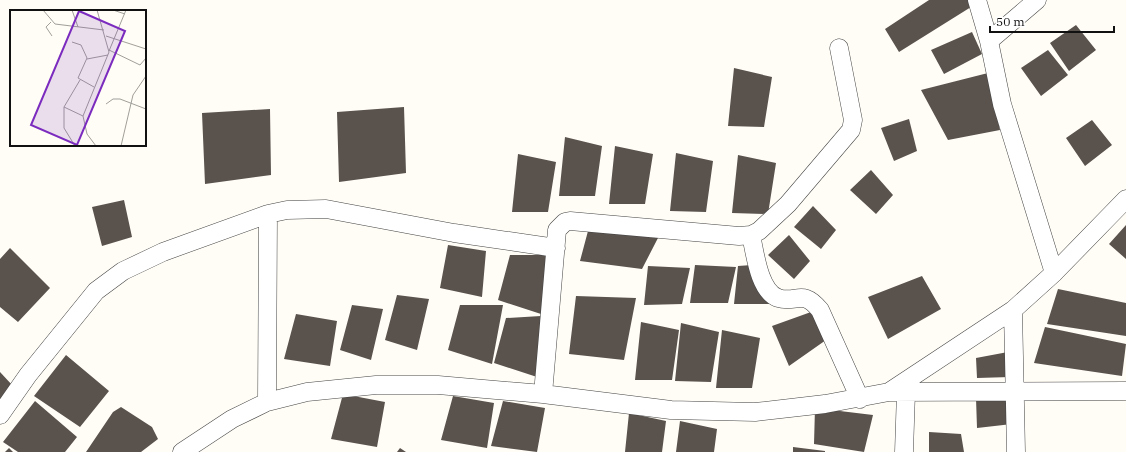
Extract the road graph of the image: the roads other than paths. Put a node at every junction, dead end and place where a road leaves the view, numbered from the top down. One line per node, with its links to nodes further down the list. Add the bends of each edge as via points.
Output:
1 (977, 0): 3 (street)
2 (1037, 0): 3 (street)
3 (989, 41): 9 (street, via 1002,104)
4 (839, 48): 7 (street, via 853,120 851,130 788,204 759,231)
5 (1126, 199): 9 (street)
6 (268, 214): 8 (street, via 287,210 326,210); 16 (street); 17 (street, via 162,252 123,271 96,291 41,358)
7 (750, 235): 8 (street, via 570,221 565,222 557,230); 15 (street, via 759,272 767,289 778,298 807,298 820,310)
8 (556, 248): 14 (street)
9 (1054, 273): 10 (street)
10 (1013, 310): 12 (street); 13 (street)
11 (1126, 391): 13 (street)
12 (897, 392): 13 (street); 15 (street); 19 (street)
13 (1014, 392): 20 (street)
14 (543, 394): 15 (street, via 670,410 748,412); 16 (street, via 438,385 376,385 307,392)
15 (860, 399)
16 (267, 402): 18 (street, via 232,419)
17 (0, 415)
18 (182, 452)
19 (904, 452)
20 (1016, 452)

